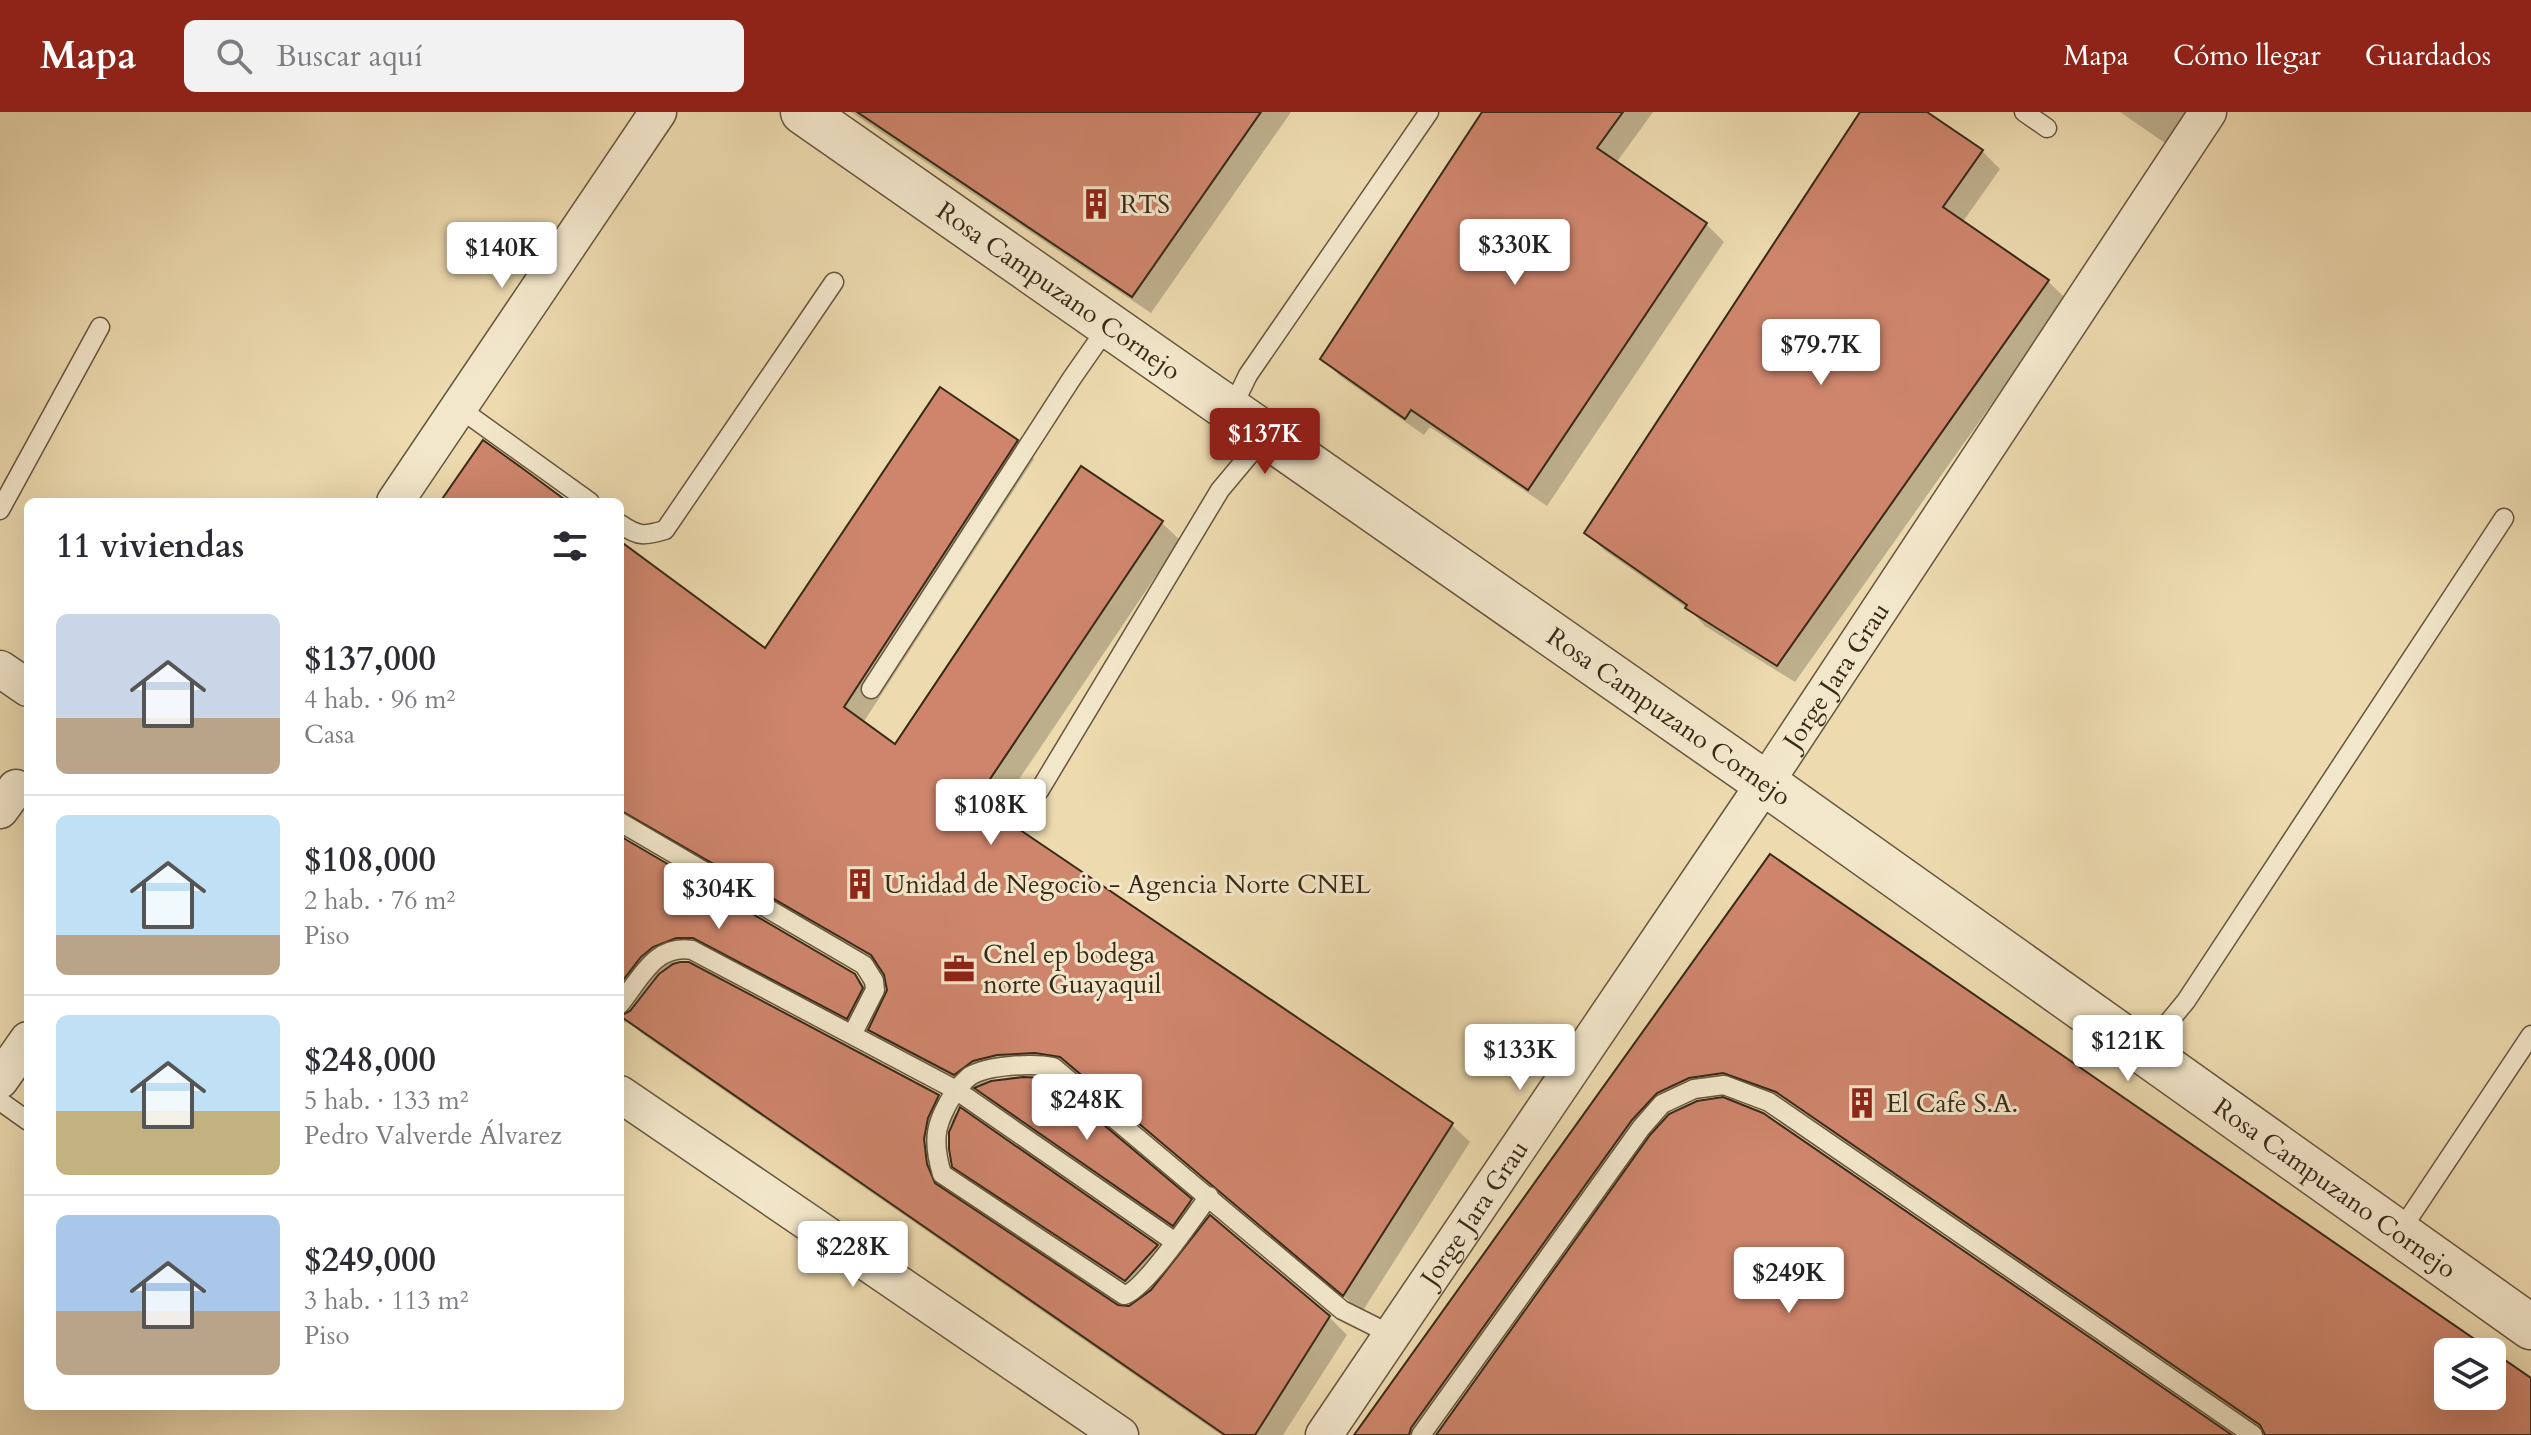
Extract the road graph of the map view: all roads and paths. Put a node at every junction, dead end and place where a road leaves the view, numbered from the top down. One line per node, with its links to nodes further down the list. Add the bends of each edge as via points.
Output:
1 (658, 112): 10 (street)
2 (803, 112): 8 (street, Rosa Campuzano Cornejo)
3 (1429, 112): 11 (lane, via 1248,375)
4 (2024, 112): 6 (lane)
5 (2208, 112): 21 (street, Jorge Jara Grau)
6 (2047, 128)
7 (834, 282): 17 (lane, via 665,530 645,536)
8 (1109, 325): 11 (street, Rosa Campuzano Cornejo); 20 (lane)
9 (100, 327): 15 (lane)
10 (459, 408): 13 (street); 14 (lane)
11 (1231, 410): 12 (street, Rosa Campuzano Cornejo)
12 (1266, 435): 21 (street, Rosa Campuzano Cornejo); 22 (lane, via 1220,490)
13 (398, 498)
14 (584, 498)
15 (0, 510)
16 (2504, 518): 28 (lane, via 2186,1001)
17 (624, 527)
18 (0, 669): 19 (street)
19 (24, 685)
20 (871, 689)
21 (1765, 783): 28 (street, Rosa Campuzano Cornejo); 38 (street, Jorge Jara Grau)
22 (1039, 791)
23 (624, 824): 25 (lane, via 864,965 875,990)
24 (624, 999): 25 (lane, via 658,956 676,948 692,950)
25 (852, 1035): 30 (lane)
26 (2531, 1035): 35 (lane)
27 (24, 1046): 29 (street)
28 (2144, 1052): 35 (street, Rosa Campuzano Cornejo)
29 (0, 1080)
30 (956, 1090): 34 (lane, via 971,1075 1017,1064 1053,1067); 36 (lane); 36 (lane, via 937,1125 935,1150 942,1174 1124,1295 1145,1281)
31 (624, 1097): 39 (street)
32 (0, 1101): 33 (lane)
33 (24, 1118)
34 (1209, 1196): 36 (lane); 38 (lane, via 1342,1310)
35 (2399, 1233): 37 (street, Rosa Campuzano Cornejo)
36 (1175, 1242)
37 (2531, 1327)
38 (1392, 1335): 40 (street, Jorge Jara Grau)
39 (1120, 1435)
40 (1324, 1435)
41 (1421, 1435): 42 (lane, via 1648,1120 1662,1104 1694,1089 1724,1085 1769,1102)
42 (2253, 1435)

